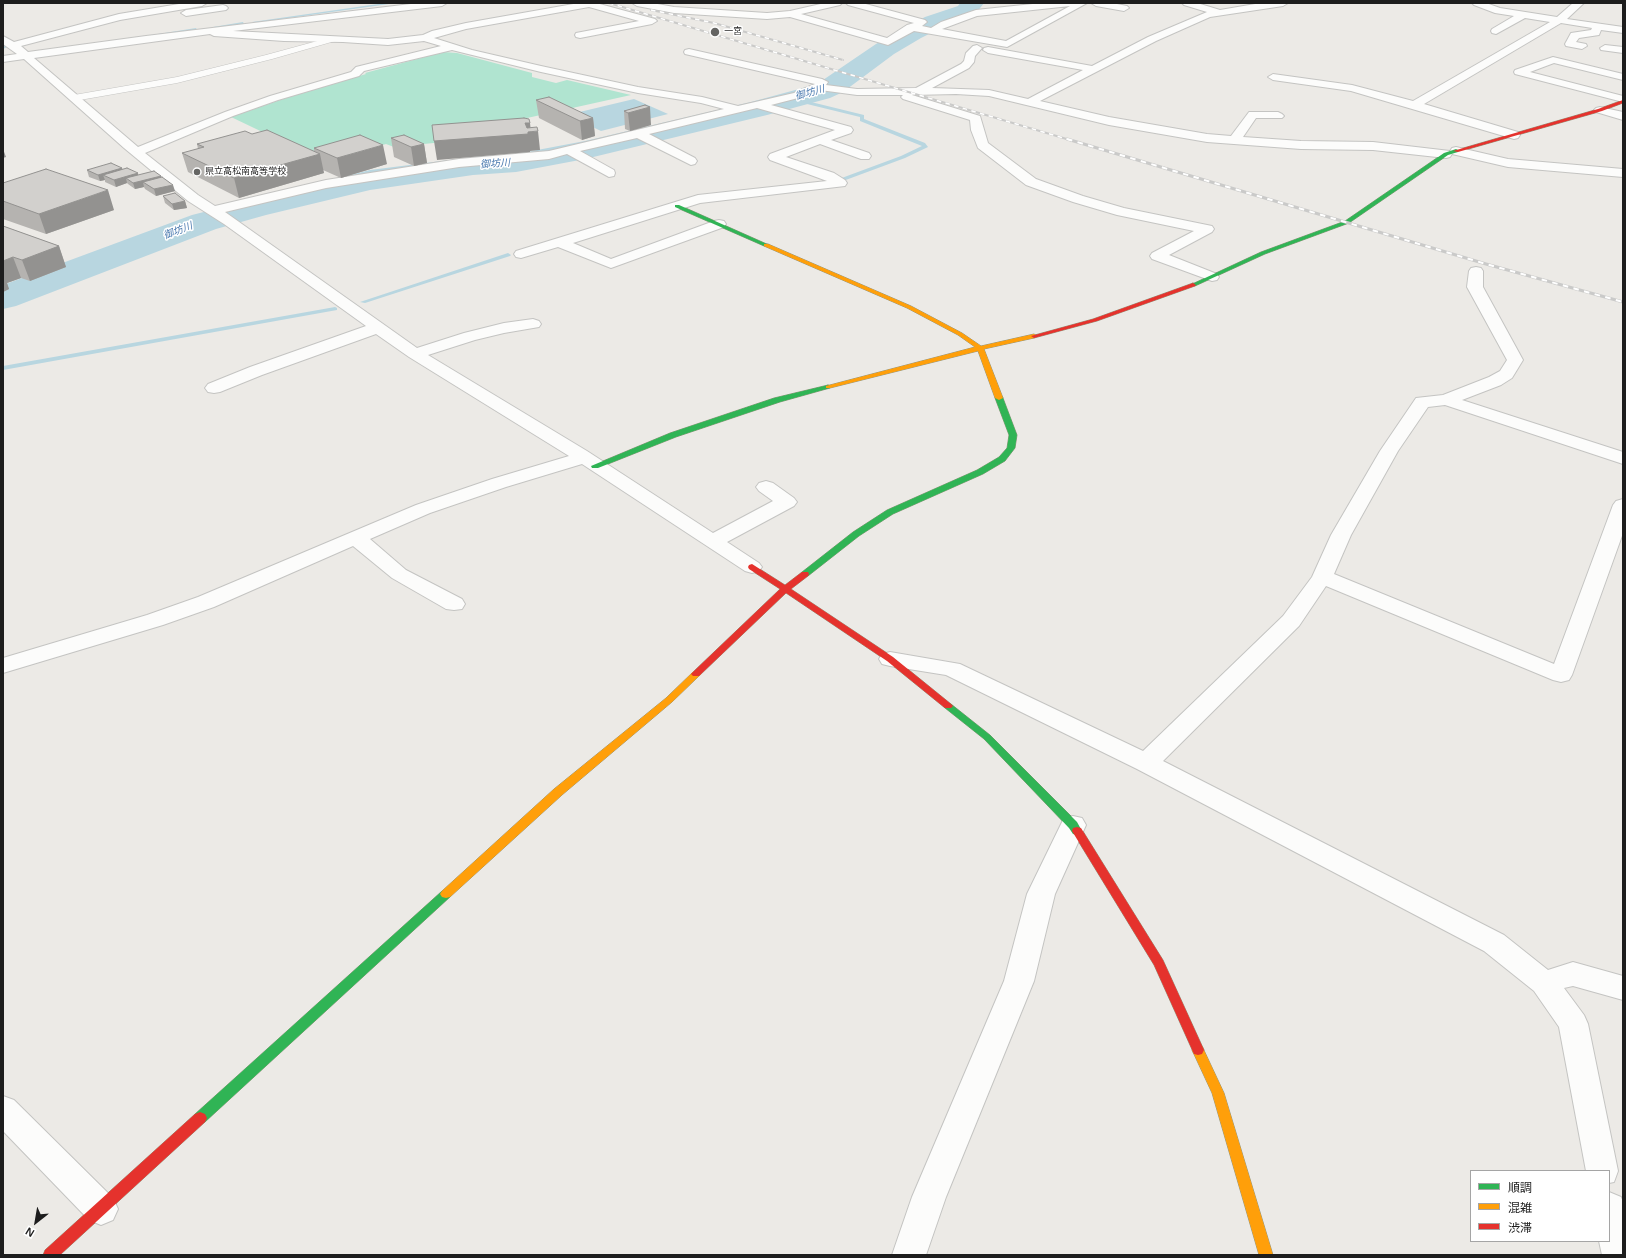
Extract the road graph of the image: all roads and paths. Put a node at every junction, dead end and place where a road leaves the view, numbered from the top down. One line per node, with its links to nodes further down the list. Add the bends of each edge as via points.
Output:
1 (202, 3): 35 (street, via 119,17)
2 (213, 3): 19 (street, via 226,10)
3 (442, 3): 23 (street)
4 (637, 3): 18 (street, via 674,10 767,16)
5 (837, 3): 18 (street)
6 (851, 3): 26 (street, via 922,22)
7 (1069, 3): 16 (street)
8 (1082, 3): 37 (street, via 1007,44)
9 (1096, 3): 15 (street)
10 (1186, 3): 17 (street)
11 (1283, 3): 17 (street)
12 (1477, 3): 20 (street, via 1498,11)
13 (1579, 3): 22 (street)
14 (972, 8): 16 (street)
15 (1124, 8)
16 (988, 12): 27 (street, via 976,13)
17 (1217, 12): 48 (street, via 1152,38)
18 (790, 14): 26 (street, via 888,42)
19 (176, 15)
20 (1523, 15): 22 (street); 30 (street)
21 (241, 19): 23 (street)
22 (1558, 20): 25 (street); 59 (street)
23 (253, 26): 29 (street)
24 (521, 26): 38 (street, via 468,35)
25 (1598, 26): 28 (street); 39 (street, via 1595,33 1575,35)
26 (912, 28): 27 (street)
27 (930, 30): 37 (street)
28 (1623, 30)
29 (212, 31): 33 (street, via 276,38); 46 (street)
30 (1496, 31)
31 (580, 34): 32 (street, via 652,21 589,4 466,26)
32 (425, 38): 33 (street, via 388,42); 38 (street)
33 (332, 39): 56 (lane, via 177,80)
34 (1557, 41): 39 (street)
35 (8, 42): 46 (street)
36 (942, 42): 43 (street)
37 (997, 42): 43 (street)
38 (441, 43): 40 (street)
39 (1570, 43): 41 (street)
40 (453, 46): 61 (street, via 541,69 638,90 702,100); 71 (street, via 360,69 355,74 229,114)
41 (1582, 46)
42 (1605, 48): 44 (street)
43 (981, 49): 48 (street); 55 (street, via 970,55 965,66)
44 (1623, 50)
45 (689, 52): 53 (street, via 822,82)
46 (25, 56): 47 (street); 56 (street)
47 (3, 59)
48 (1093, 69): 58 (street)
49 (1623, 69): 50 (street)
50 (1611, 74): 51 (street); 57 (street, via 1553,60 1519,72)
51 (1623, 77)
52 (1273, 78): 59 (street, via 1315,80)
53 (820, 87): 54 (street, via 857,92); 60 (street)
54 (892, 91): 55 (street); 84 (street, via 976,118 982,146 1031,182 1122,212 1207,229 1157,256)
55 (916, 91): 58 (street, via 989,93)
56 (74, 98): 71 (street)
57 (1623, 100): 62 (street)
58 (1030, 102): 66 (street)
59 (1414, 105): 67 (street)
60 (763, 107): 61 (street); 69 (street, via 847,130)
61 (738, 110): 68 (street)
62 (1600, 110): 64 (street); 67 (street)
63 (1278, 116): 70 (street, via 1253,114)
64 (1623, 116)
65 (1160, 120): 66 (street)
66 (1151, 128): 70 (street)
67 (1514, 135): 73 (street)
68 (642, 136): 72 (street); 75 (street)
69 (819, 140): 74 (street); 78 (street, via 774,157 829,176 840,183 698,199)
70 (1234, 141): 73 (street, via 1374,146)
71 (137, 152): 79 (street, via 193,198)
72 (573, 152): 76 (street); 79 (street, via 459,163 326,184)
73 (1451, 153): 77 (street, via 1508,163); 84 (street, via 1347,222 1263,253)
74 (865, 156)
75 (691, 161)
76 (609, 173)
77 (1623, 173)
78 (677, 206): 80 (street); 81 (street)
79 (219, 215): 86 (street)
80 (719, 224): 81 (street, via 611,264); 87 (street, via 909,307 960,334)
81 (559, 242): 82 (street)
82 (521, 254)
83 (1476, 271): 90 (street, via 1475,286 1515,360 1506,374 1494,381)
84 (1212, 277): 87 (street, via 1094,320)
85 (533, 324): 88 (street, via 470,336)
86 (377, 328): 88 (street); 89 (street)
87 (980, 348): 92 (street, via 778,400); 99 (street, via 1013,435 1011,448 1002,459 980,472 890,512 856,534)
88 (415, 354): 92 (street)
89 (214, 388)
90 (1446, 400): 91 (street); 98 (street, via 1422,402 1389,451 1345,528)
91 (1623, 458)
92 (589, 462): 95 (street, via 465,494); 96 (street)
93 (766, 487): 96 (street, via 787,502)
94 (1623, 506): 98 (street, via 1562,675)
95 (356, 538): 100 (street, via 399,574); 102 (street, via 206,602)
96 (713, 541): 97 (street)
97 (752, 567): 99 (street)
98 (1322, 577): 103 (street, via 1291,621)
99 (785, 589): 101 (street); 109 (street, via 669,700 558,792)
100 (454, 604)
101 (890, 659): 103 (street, via 952,669); 104 (street, via 987,737)
102 (3, 666)
103 (1146, 763): 105 (street, via 1494,943)
104 (1073, 825): 112 (street, via 1041,894 1019,981 929,1197); 113 (street, via 1159,963 1218,1094)
105 (1544, 983): 106 (street, via 1573,974); 108 (street, via 1573,1024)
106 (1623, 988)
107 (3, 1110): 109 (street)
108 (1602, 1170)
109 (101, 1208): 111 (street)
110 (1610, 1213): 114 (street)
111 (50, 1255)
112 (909, 1255)
113 (1266, 1255)
114 (1619, 1255)

